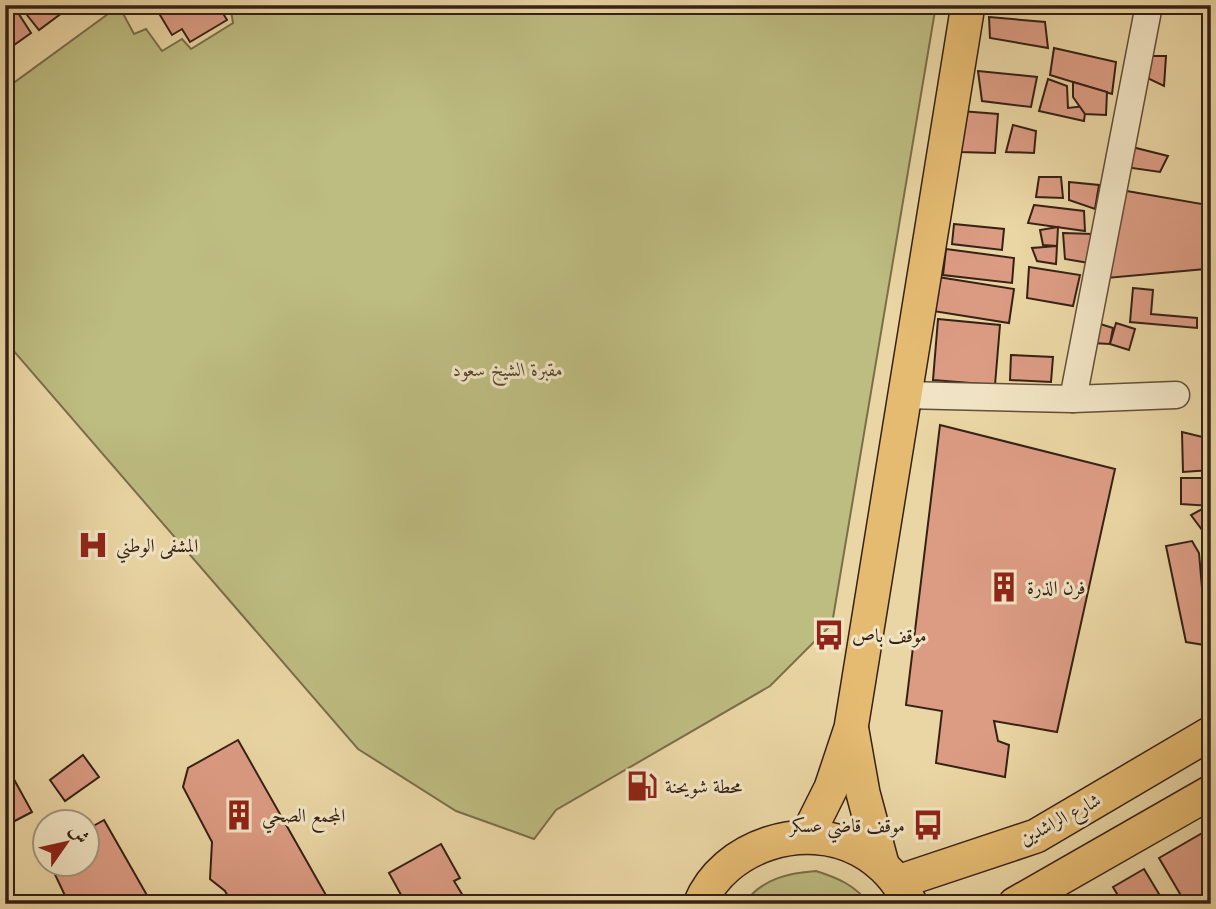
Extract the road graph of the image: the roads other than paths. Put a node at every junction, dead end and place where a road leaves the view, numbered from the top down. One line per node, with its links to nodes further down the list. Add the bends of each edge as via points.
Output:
1 (968, 5): 3 (main road)
2 (1149, 5): 5 (street)
3 (904, 395): 5 (street); 6 (main road)
4 (1176, 395): 5 (street)
5 (1073, 399)
6 (852, 728): 9 (main road, via 831,788); 10 (main road, via 863,793)
7 (1211, 733): 10 (main road, شارع الراشدين, via 1037,836)
8 (1211, 792): 12 (main road)
9 (807, 836): 10 (main road, via 859,849); 11 (main road, via 767,842 732,862)
10 (897, 883)
11 (699, 904)
12 (1014, 904)

